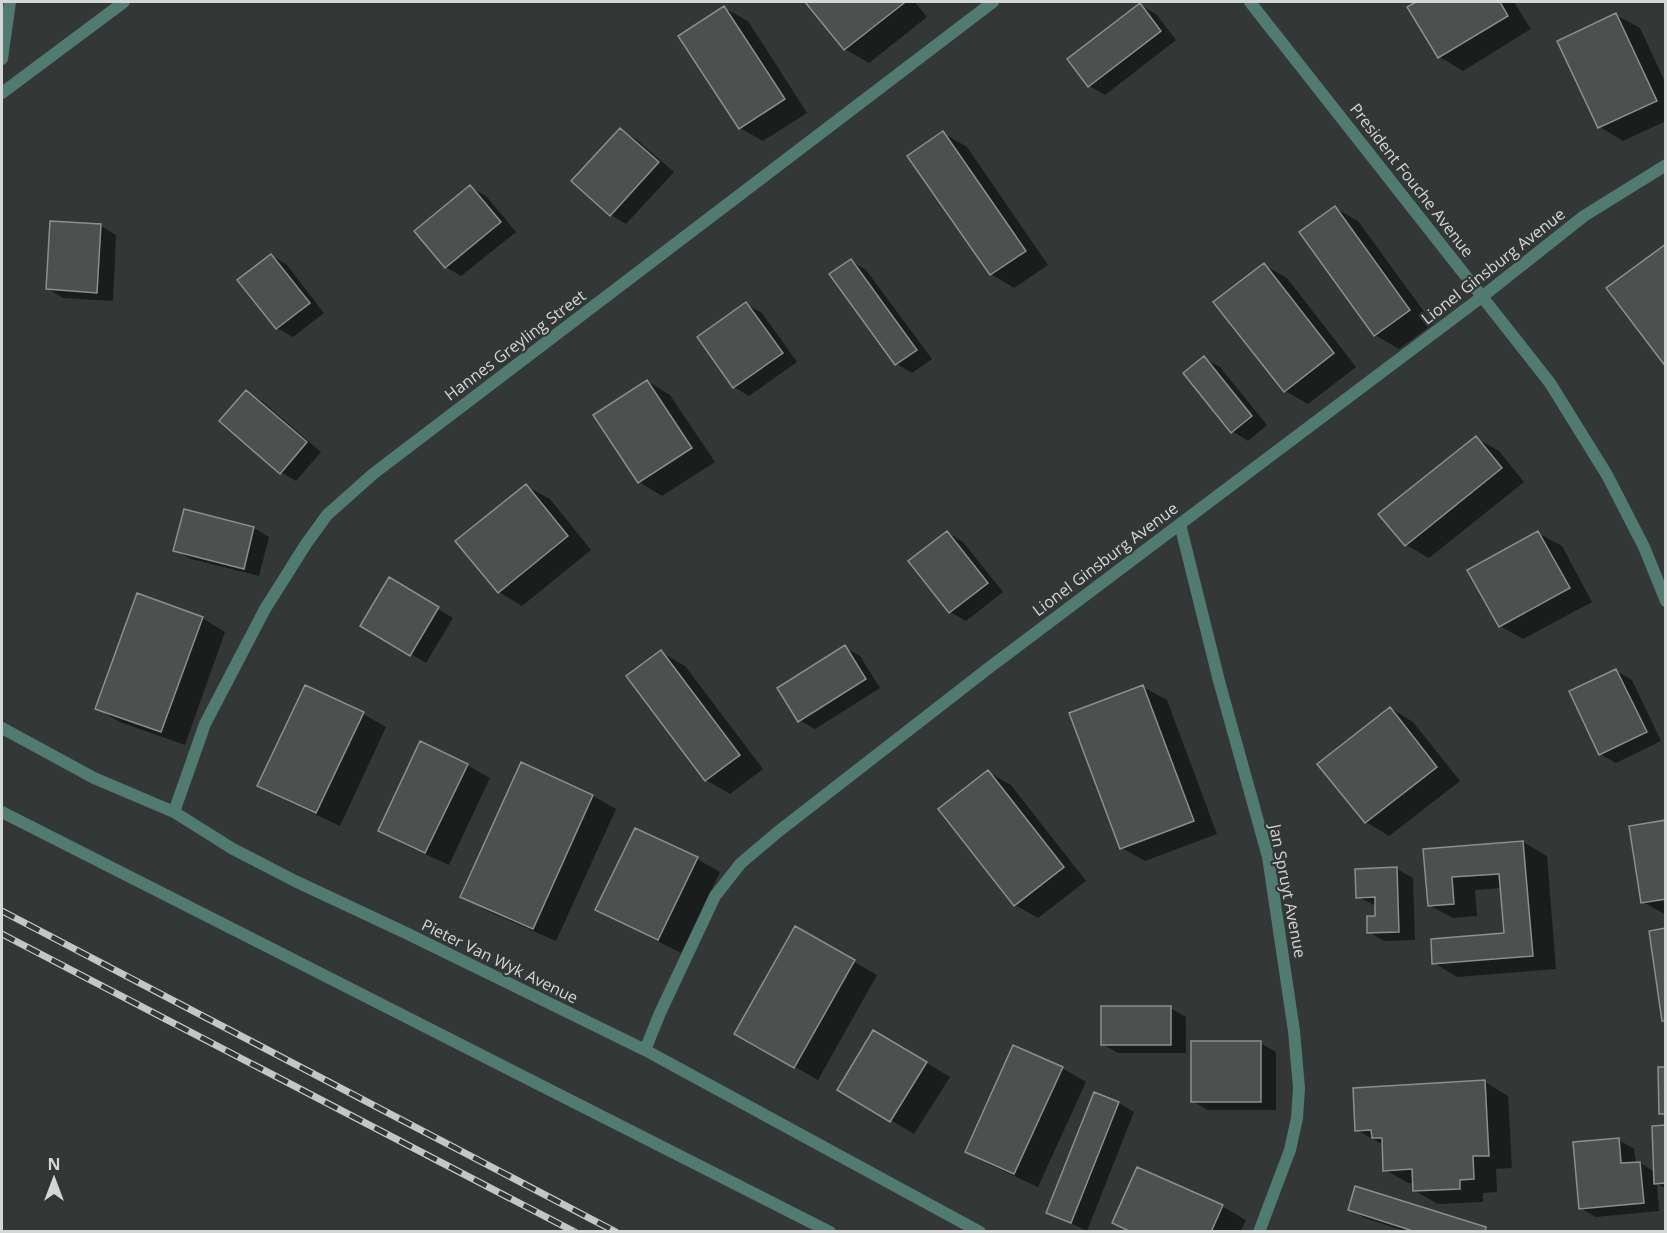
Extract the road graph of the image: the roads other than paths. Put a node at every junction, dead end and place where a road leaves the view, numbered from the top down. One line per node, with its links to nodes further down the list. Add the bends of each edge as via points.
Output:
1 (10, 2): 5 (street)
2 (124, 2): 6 (street)
3 (993, 2): 13 (street, Hannes Greyling Street, via 373,474 327,515 265,609 205,724)
4 (1250, 2): 8 (street, President Fouche Avenue)
5 (2, 59)
6 (2, 93)
7 (1665, 165): 8 (street, Lionel Ginsburg Avenue, via 1584,216)
8 (1483, 296): 9 (street, Lionel Ginsburg Avenue); 10 (street, President Fouche Avenue, via 1550,383 1607,475 1644,547)
9 (1180, 524): 14 (street, Lionel Ginsburg Avenue, via 741,863 715,896); 17 (street, Jan Spruyt Avenue, via 1268,857 1294,1031 1299,1088 1297,1118 1290,1150)
10 (1665, 601)
11 (2, 728): 13 (street, Pieter Van Wyk Avenue, via 94,778)
12 (2, 812): 15 (street)
13 (174, 812): 14 (street, Pieter Van Wyk Avenue, via 295,881)
14 (645, 1050): 16 (street, Pieter Van Wyk Avenue)
15 (830, 1232)
16 (980, 1232)
17 (1259, 1232)

